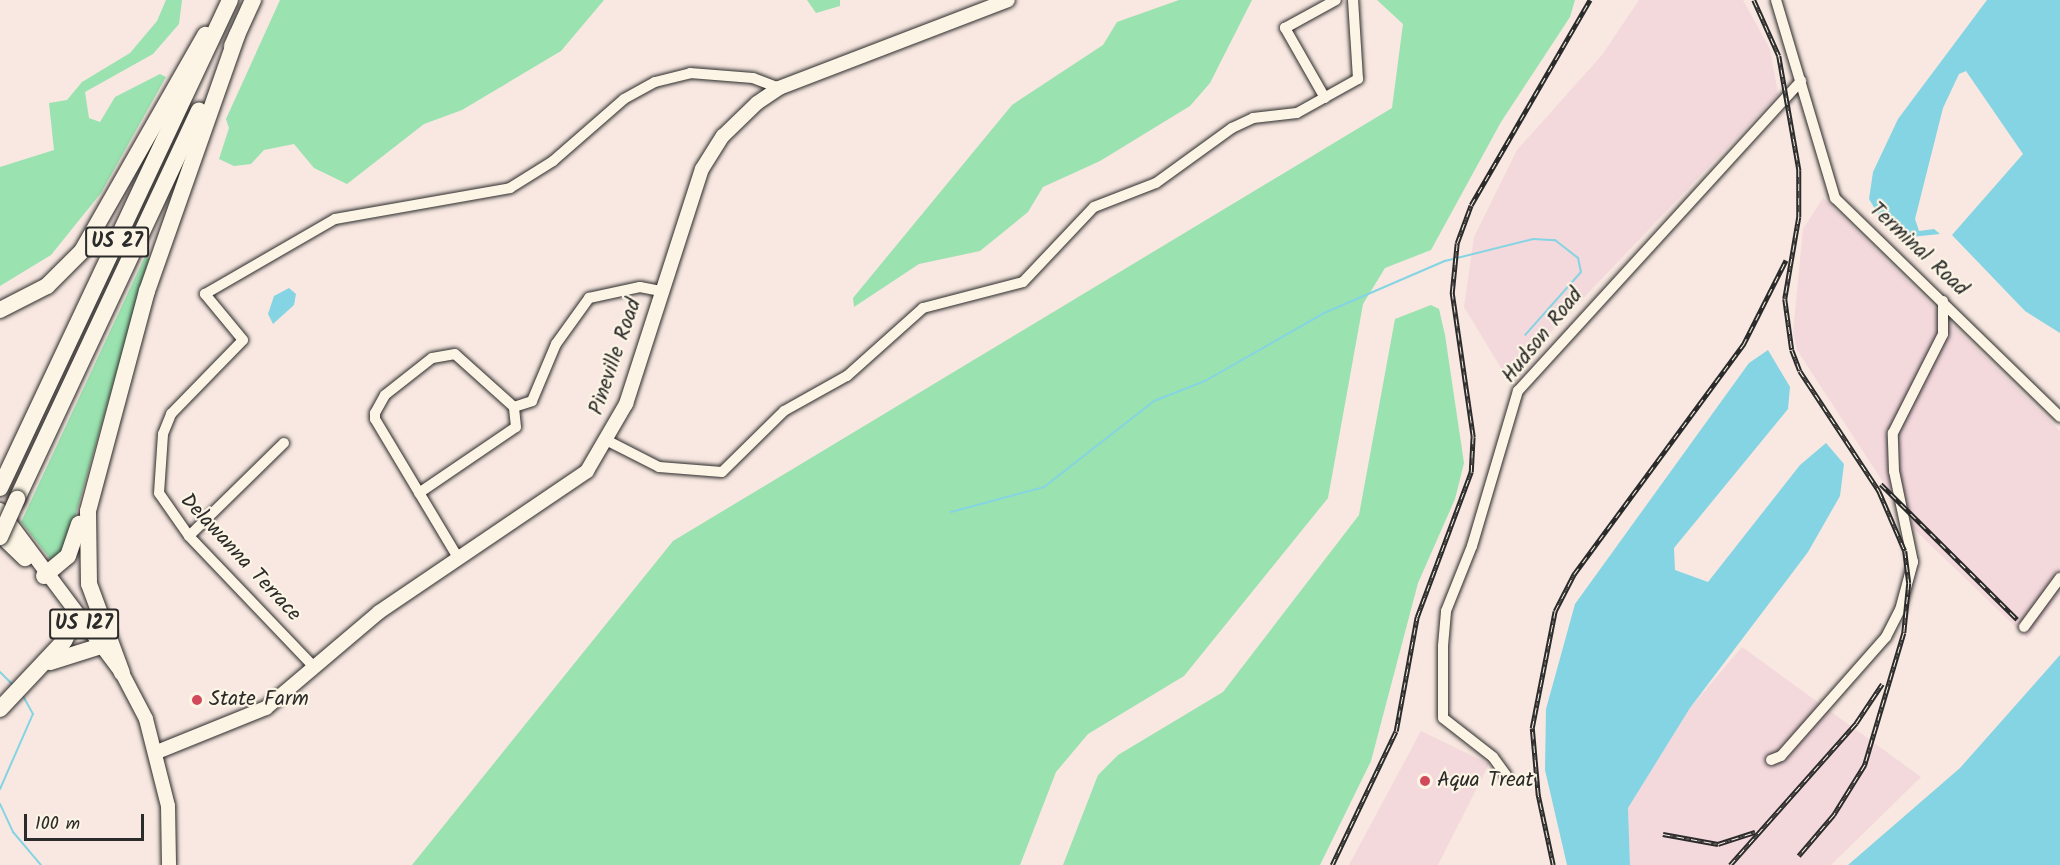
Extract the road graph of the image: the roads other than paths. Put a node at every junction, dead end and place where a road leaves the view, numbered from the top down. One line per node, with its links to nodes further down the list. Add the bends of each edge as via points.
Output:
1 (230, 0): 13 (highway, via 193,53 81,250 47,286); 19 (highway, US 27)
2 (253, 0): 7 (highway, US 27)
3 (1008, 0): 9 (main road, Pineville Road)
4 (1336, 0): 10 (street, via 1285,28)
5 (1353, 0): 10 (street, via 1358,79)
6 (1776, 0): 8 (street)
7 (237, 35): 16 (highway, via 161,249); 23 (highway, US 27, bridge, via 150,209)
8 (1801, 81): 12 (street, Terminal Road, via 1835,198); 38 (street, Hudson Road, via 1518,391 1472,546 1446,611 1443,646 1443,718 1493,758)
9 (779, 88): 11 (main road, Pineville Road, via 723,136 702,169); 24 (street, Delawanna Terrace, via 753,78 690,73 655,82 624,99 552,161 510,188 335,219 205,294 243,340 171,414 163,434 159,493)
10 (1325, 98): 17 (street, via 1297,113 1253,118 1232,128 1156,183 1094,207 1023,282 923,308 847,376 783,411 722,472 658,467)
11 (661, 291): 14 (street, via 640,287 589,298 556,344 532,401); 17 (main road, Pineville Road, via 626,404)
12 (1943, 301): 15 (street, Terminal Road); 37 (street, via 1943,333 1893,433 1894,471 1913,562 1900,610 1886,637 1781,756)
13 (0, 310)
14 (514, 407): 20 (street, via 512,434); 20 (street, via 455,354 432,357 385,394 375,419)
15 (2060, 417)
16 (110, 427): 27 (highway, via 71,550); 34 (highway, via 88,512 85,555 93,602)
17 (608, 441): 25 (main road, Pineville Road, via 573,484)
18 (284, 443): 24 (street)
19 (1, 486)
20 (419, 493): 25 (street)
21 (0, 510): 27 (main road, via 38,558)
22 (0, 528): 26 (main road)
23 (0, 535): 26 (highway)
24 (189, 536): 33 (street, Delawanna Terrace)
25 (457, 556): 33 (main road, Pineville Road, via 379,612)
26 (25, 558): 27 (main road, US 127)
27 (44, 576): 29 (main road, US 127)
28 (2060, 578): 30 (street)
29 (77, 616): 31 (main road, US 127); 32 (highway)
30 (2024, 627)
31 (101, 646): 32 (highway, via 75,650); 34 (main road, US 127)
32 (43, 665): 35 (highway)
33 (315, 668): 36 (main road, Pineville Road, via 266,708)
34 (122, 673): 36 (main road, US 127)
35 (0, 709)
36 (157, 752): 39 (main road, US 127, via 168,806)
37 (1771, 760)
38 (1506, 775)
39 (169, 865)

